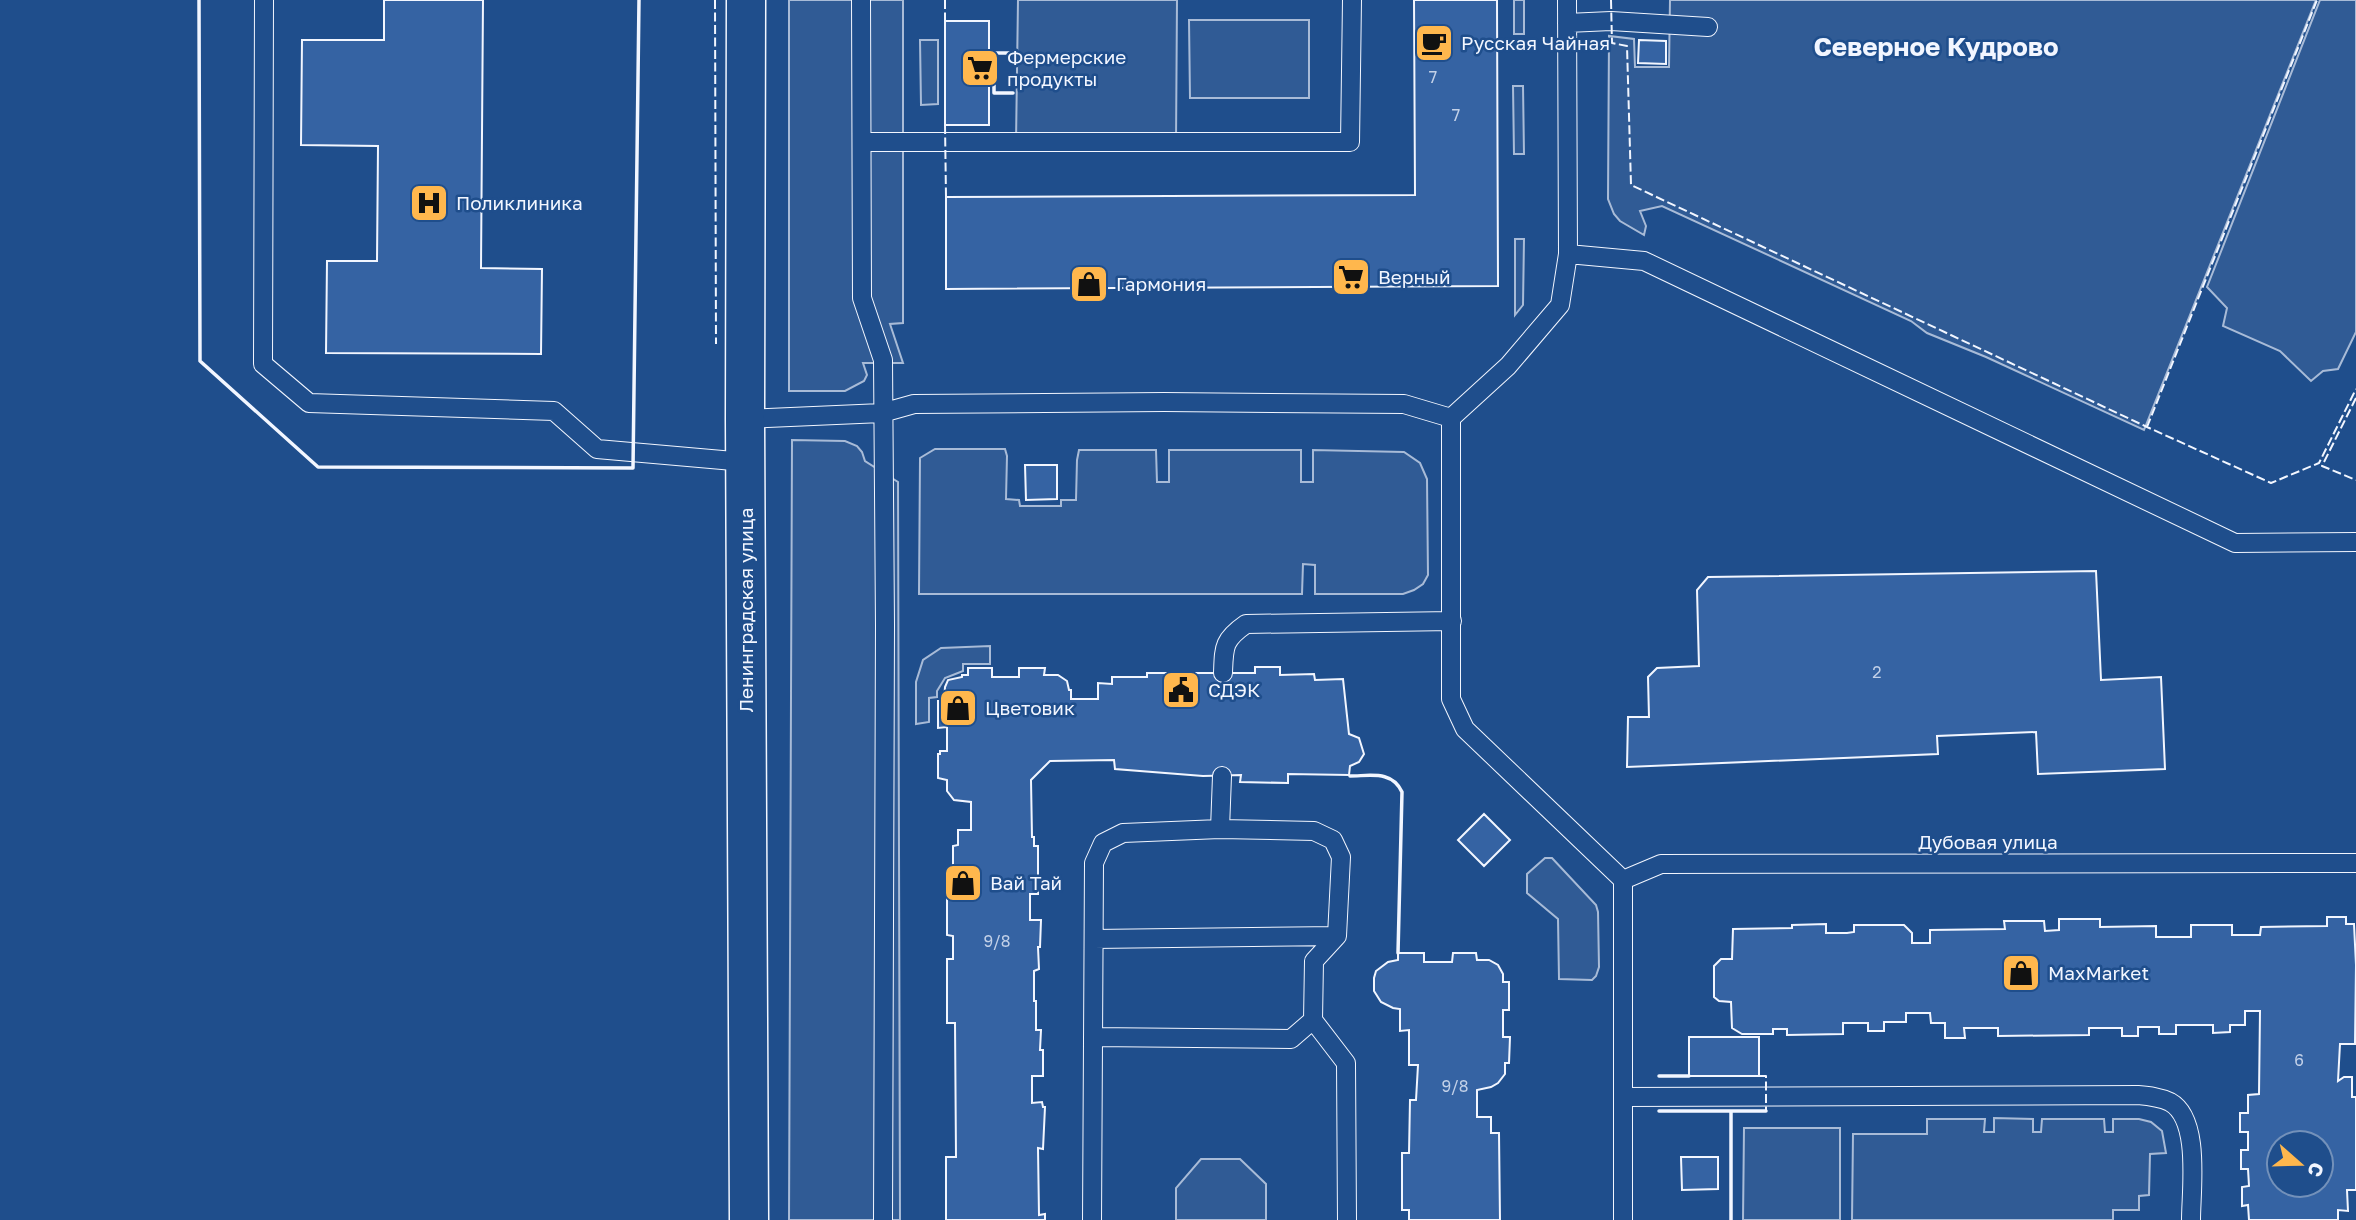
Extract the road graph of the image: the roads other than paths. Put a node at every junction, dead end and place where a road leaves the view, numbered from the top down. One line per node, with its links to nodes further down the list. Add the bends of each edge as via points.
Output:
1 (264, 0): 13 (lane, via 264,364 309,403 554,411 597,449)
2 (746, 0): 12 (street, Ленинградская улица)
3 (862, 0): 8 (lane)
4 (1352, 0): 8 (lane, via 1350,142)
5 (1567, 0): 6 (lane)
6 (1567, 23): 7 (lane, via 1611,20); 9 (lane)
7 (1708, 27)
8 (862, 142): 10 (lane, via 862,298 883,360)
9 (1568, 254): 11 (lane, via 1560,305 1508,366); 14 (lane, via 1644,261 2235,543)
10 (882, 413): 11 (lane, via 914,404 1404,404); 12 (lane); 27 (lane)
11 (1451, 418): 15 (lane)
12 (745, 419): 13 (street, Ленинградская улица)
13 (746, 462): 26 (street, Ленинградская улица)
14 (2356, 542)
15 (1452, 621): 16 (lane, via 1246,624 1230,635); 20 (lane, via 1451,699 1465,729)
16 (1223, 673)
17 (1222, 776): 18 (lane)
18 (1220, 829): 21 (lane, via 1314,831 1333,840 1341,857); 22 (lane, via 1123,833 1103,843 1094,863)
19 (2356, 863): 20 (lane, Дубовая улица, via 1661,864)
20 (1623, 880): 25 (lane)
21 (1337, 936): 22 (lane); 23 (lane, via 1314,961)
22 (1094, 939): 24 (lane)
23 (1313, 1020): 24 (lane, via 1291,1039); 29 (lane, via 1346,1063)
24 (1094, 1037): 28 (lane)
25 (1623, 1097): 30 (lane); 31 (lane, via 2157,1097 2182,1114 2192,1142)
26 (749, 1220)
27 (883, 1220)
28 (1092, 1220)
29 (1346, 1220)
30 (1623, 1220)
31 (2191, 1220)

